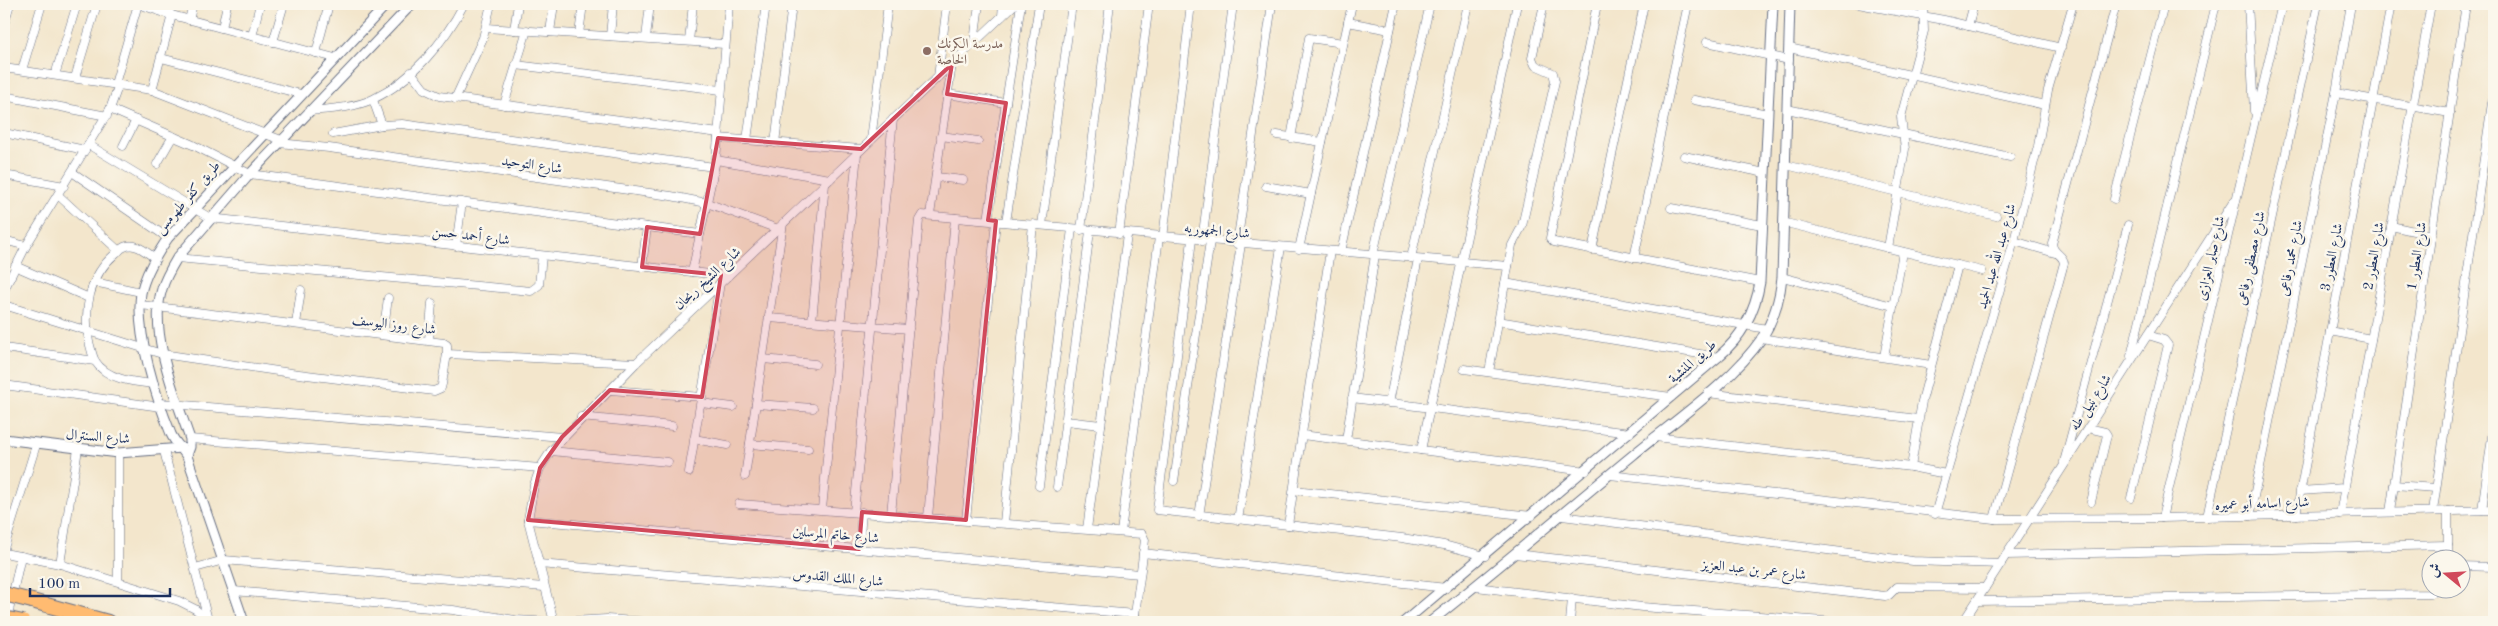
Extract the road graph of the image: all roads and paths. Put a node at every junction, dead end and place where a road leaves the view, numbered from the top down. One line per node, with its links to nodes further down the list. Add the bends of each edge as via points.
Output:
1 (10, 4): 68 (street)
2 (42, 4): 96 (street)
3 (77, 4): 98 (street)
4 (97, 4): 101 (street)
5 (138, 4): 63 (street); 102 (street)
6 (171, 4): 63 (street)
7 (193, 4): 66 (street)
8 (227, 4): 70 (street)
9 (260, 4): 77 (street)
10 (284, 4): 81 (street)
11 (329, 4): 88 (street)
12 (387, 4): 91 (street, طريق كفر طهرمس)
13 (412, 4): 119 (street)
14 (464, 4): 97 (street, via 444,36)
15 (491, 4): 71 (street)
16 (518, 4): 72 (street)
17 (554, 4): 75 (street)
18 (583, 4): 76 (street)
19 (614, 4): 78 (street)
20 (650, 4): 79 (street)
21 (693, 4): 80 (street)
22 (729, 4): 85 (street)
23 (766, 4): 136 (street)
24 (792, 4): 141 (street)
25 (888, 4): 137 (street)
26 (947, 4): 100 (street)
27 (979, 4): 82 (street)
28 (1003, 4): 64 (street)
29 (1015, 4): 64 (street, شارع الشيخ ريحان)
30 (1021, 4): 114 (street)
31 (1039, 4): 174 (street)
32 (1072, 4): 176 (street)
33 (1110, 4): 183 (street)
34 (1149, 4): 185 (street)
35 (1191, 4): 188 (street)
36 (1233, 4): 191 (street)
37 (1272, 4): 193 (street)
38 (1352, 4): 67 (street)
39 (1396, 4): 74 (street)
40 (1430, 4): 205 (street)
41 (1468, 4): 209 (street)
42 (1517, 4): 211 (street)
43 (1544, 4): 213 (street, via 1532,58 1535,64 1553,73 1555,81 1522,226 1513,240)
44 (1597, 4): 199 (street, via 1550,232 1554,242)
45 (1644, 4): 199 (street)
46 (1688, 4): 210 (street)
47 (1773, 4): 89 (street, طريق المنشية)
48 (1790, 4): 86 (street)
49 (1858, 4): 65 (street)
50 (1924, 4): 65 (street)
51 (1974, 4): 69 (street)
52 (2073, 4): 87 (street, شارع عبد الله عبد الحميد)
53 (2116, 4): 204 (street, via 2052,244)
54 (2164, 4): 164 (street)
55 (2216, 4): 260 (street)
56 (2248, 4): 125 (street)
57 (2282, 4): 125 (street, شارع صابر العزازى)
58 (2318, 4): 340 (street, شارع مصطفى رفاعى)
59 (2351, 4): 106 (street, شارع محمد رفاعى)
60 (2391, 4): 113 (street, شارع العطور 3)
61 (2431, 4): 117 (street, شارع العطور 2)
62 (2466, 4): 121 (street, شارع العطور 1)
63 (170, 15): 66 (street); 90 (street)
64 (1002, 16): 82 (street, شارع الشيخ ريحان)
65 (1925, 16): 69 (street); 99 (street)
66 (189, 20): 70 (street)
67 (1348, 22): 74 (street); 84 (street)
68 (4, 24)
69 (1968, 26): 87 (street)
70 (222, 28): 77 (street)
71 (486, 28): 72 (street); 110 (street)
72 (514, 30): 73 (street)
73 (526, 30): 75 (street); 94 (street)
74 (1390, 30): 202 (street)
75 (550, 32): 76 (street)
76 (579, 34): 78 (street)
77 (252, 36): 81 (street)
78 (610, 36): 79 (street)
79 (646, 38): 80 (street)
80 (689, 41): 85 (street)
81 (273, 42): 88 (street)
82 (974, 42): 93 (street, شارع الشيخ ريحان)
83 (1707, 42): 89 (street)
84 (1343, 43): 135 (street, via 1309,38); 140 (street)
85 (724, 44): 105 (street)
86 (1789, 48): 92 (street); 99 (street)
87 (2060, 48): 116 (street, شارع عبد الله عبد الحميد)
88 (316, 53): 91 (street)
89 (1771, 56): 92 (street); 122 (street, طريق المنشية)
90 (161, 58): 104 (street); 107 (street)
91 (336, 58): 107 (street, طريق كفر طهرمس)
92 (1789, 60): 118 (street)
93 (952, 64): 100 (street, شارع الشيخ ريحان); 108 (street)
94 (516, 65): 105 (street); 115 (street)
95 (4, 68): 96 (street, شارع التوحيد)
96 (22, 70): 98 (street, شارع التوحيد)
97 (411, 72): 110 (street, via 429,92); 111 (street)
98 (55, 75): 101 (street, شارع التوحيد)
99 (1912, 75): 116 (street); 127 (street, via 1901,117)
100 (938, 77): 123 (street, شارع الشيخ ريحان)
101 (75, 78): 102 (street, شارع التوحيد)
102 (117, 84): 104 (street, شارع التوحيد); 120 (street)
103 (2494, 88): 318 (street)
104 (152, 90): 129 (street, شارع التوحيد)
105 (721, 90): 133 (street)
106 (2336, 93): 113 (street); 338 (street, شارع محمد رفاعى)
107 (301, 94): 129 (street, طريق كفر طهرمس)
108 (947, 94): 114 (street); 134 (street)
109 (4, 96): 120 (street)
110 (455, 98): 115 (street)
111 (372, 100): 119 (street); 126 (street)
112 (1694, 100): 122 (street)
113 (2373, 100): 117 (street); 245 (street, شارع العطور 3)
114 (1006, 102): 173 (street)
115 (504, 105): 133 (street)
116 (2044, 105): 192 (street, شارع عبد الله عبد الحميد, via 2038,146)
117 (2412, 107): 121 (street); 180 (street, شارع العطور 2)
118 (1787, 109): 127 (street); 149 (street)
119 (309, 111): 139 (street)
120 (109, 113): 124 (street); 143 (street)
121 (2450, 113): 186 (street, شارع العطور 1)
122 (1768, 114): 152 (street, طريق المنشية)
123 (893, 119): 137 (street, شارع الشيخ ريحان); 241 (street)
124 (136, 120): 132 (street); 142 (street)
125 (2255, 121): 163 (street, شارع صابر العزازى)
126 (382, 125): 130 (street); 147 (street, via 414,126)
127 (1903, 132): 146 (street); 160 (street, via 1905,149)
128 (4, 133): 143 (street)
129 (264, 134): 139 (street, شارع التوحيد); 150 (street, طريق كفر طهرمس)
130 (333, 134)
131 (1277, 135): 135 (street)
132 (173, 136): 148 (street); 150 (street)
133 (718, 136): 136 (street); 147 (street)
134 (942, 136): 138 (street); 155 (street)
135 (1290, 138): 140 (street)
136 (747, 140): 141 (street)
137 (871, 140): 144 (street, شارع الشيخ ريحان)
138 (978, 141)
139 (280, 142): 153 (street); 166 (street, شارع التوحيد)
140 (1322, 142): 161 (street)
141 (775, 143): 144 (street)
142 (123, 146)
143 (87, 148): 151 (street); 168 (street)
144 (859, 152): 157 (street, شارع الشيخ ريحان); 239 (street)
145 (1684, 156): 152 (street)
146 (2010, 157)
147 (715, 163): 157 (street); 166 (street)
148 (157, 164)
149 (1786, 164): 160 (street); 175 (street)
150 (234, 166): 153 (street); 168 (street, طريق كفر طهرمس)
151 (72, 172): 158 (street); 187 (street)
152 (1765, 173): 177 (street, طريق المنشية)
153 (250, 174): 165 (street); 171 (street)
154 (4, 175): 158 (street)
155 (936, 177): 156 (street); 169 (street)
156 (963, 180)
157 (827, 182): 179 (street, شارع الشيخ ريحان); 236 (street)
158 (64, 186): 162 (street)
159 (1266, 186): 161 (street)
160 (1898, 191): 170 (street); 197 (street)
161 (1311, 194): 198 (street)
162 (58, 195): 194 (street); 200 (street)
163 (2238, 195): 247 (street, شارع نبيل طه); 341 (street, شارع صابر العزازى)
164 (2114, 198)
165 (462, 202): 181 (street); 195 (street)
166 (707, 203): 179 (street, شارع التوحيد); 184 (street)
167 (1671, 208): 177 (street)
168 (195, 209): 171 (street); 187 (street, طريق كفر طهرمس)
169 (927, 215): 172 (street, شارع الجمهوريه); 242 (street, via 920,218)
170 (1996, 216)
171 (210, 218): 195 (street, شارع أحمد حسن); 208 (street)
172 (955, 218): 173 (street, شارع الجمهوريه); 339 (street)
173 (992, 221): 174 (street, شارع الجمهوريه); 345 (street)
174 (1006, 222): 176 (street, شارع الجمهوريه)
175 (1786, 223): 197 (street); 219 (street)
176 (1037, 225): 182 (street, شارع الجمهوريه); 347 (street)
177 (1762, 225): 222 (street, طريق المنشية)
178 (2128, 225): 307 (street)
179 (780, 226): 218 (street, شارع الشيخ ريحان); 235 (street)
180 (2391, 226): 186 (street); 249 (street, شارع العطور 2)
181 (647, 227): 184 (street); 215 (street)
182 (1072, 229): 183 (street, شارع الجمهوريه); 315 (street)
183 (1085, 230): 185 (street, شارع الجمهوريه); 281 (street)
184 (700, 234): 217 (street)
185 (1123, 234): 188 (street, شارع الجمهوريه); 283 (street)
186 (2432, 235): 314 (street, شارع العطور 1)
187 (168, 238): 207 (street, طريق كفر طهرمس)
188 (1161, 238): 190 (street, شارع الجمهوريه); 350 (street)
189 (4, 240): 194 (street)
190 (1192, 240): 191 (street, شارع الجمهوريه); 335 (street, via 1156,506 1158,511)
191 (1206, 241): 193 (street, شارع الجمهوريه); 313 (street)
192 (2014, 241): 204 (street); 311 (street, شارع عبد الله عبد الحميد)
193 (1239, 244): 196 (street, شارع الجمهوريه); 335 (street)
194 (26, 246): 212 (street)
195 (456, 246): 206 (street, شارع أحمد حسن)
196 (1280, 247): 198 (street, شارع الجمهوريه); 346 (street)
197 (1888, 248): 203 (street)
198 (1299, 249): 201 (street, شارع الجمهوريه)
199 (1592, 250): 210 (street)
200 (119, 251): 207 (street, via 132,246); 221 (street, via 102,268)
201 (1330, 251): 202 (street, شارع الجمهوريه); 287 (street)
202 (1340, 252): 205 (street, شارع الجمهوريه)
203 (1903, 252): 214 (street); 233 (street)
204 (2058, 254): 342 (street, via 2064,264)
205 (1374, 255): 209 (street, شارع الجمهوريه); 269 (street)
206 (542, 256): 208 (street, via 539,285 534,291); 215 (street, شارع أحمد حسن)
207 (155, 258): 227 (street, طريق كفر طهرمس)
208 (177, 258): 234 (street)
209 (1414, 258): 211 (street, شارع الجمهوريه); 272 (street)
210 (1634, 258): 222 (street)
211 (1462, 263): 213 (street, شارع الجمهوريه); 278 (street)
212 (15, 266): 220 (street); 228 (street)
213 (1508, 266): 223 (street)
214 (1958, 266): 216 (street); 262 (street)
215 (642, 267): 217 (street, شارع أحمد حسن)
216 (1982, 271)
217 (692, 272): 218 (street, شارع أحمد حسن)
218 (728, 276): 224 (street, شارع الشيخ ريحان)
219 (1782, 277): 233 (street); 243 (street, via 1778,304)
220 (6, 280): 225 (street)
221 (94, 282): 227 (street); 228 (street)
222 (1760, 282): 240 (street, طريق المنشية)
223 (1505, 283): 237 (street); 240 (street)
224 (720, 284): 259 (street, شارع الشيخ ريحان); 271 (street)
225 (4, 290)
226 (301, 290): 238 (street)
227 (141, 292): 232 (street, طريق كفر طهرمس)
228 (88, 298): 244 (street)
229 (388, 298): 246 (street)
230 (432, 303): 250 (street)
231 (4, 305): 244 (street)
232 (141, 305): 234 (street, شارع روز اليوسف); 252 (street, طريق كفر طهرمس)
233 (1894, 306): 256 (street)
234 (158, 307): 238 (street, شارع روز اليوسف); 253 (street)
235 (769, 318): 236 (street); 257 (street)
236 (812, 321): 239 (street)
237 (1498, 321): 255 (street); 264 (street)
238 (296, 324): 246 (street, شارع روز اليوسف)
239 (840, 324): 241 (street); 324 (street)
240 (1746, 325): 243 (street); 255 (street, طريق المنشية)
241 (872, 326): 242 (street); 329 (street)
242 (909, 329): 331 (street)
243 (1767, 329): 248 (street)
244 (87, 332): 252 (street); 258 (street)
245 (2330, 332): 249 (street); 320 (street, شارع العطور 3)
246 (383, 335): 250 (street, شارع روز اليوسف)
247 (2148, 335): 260 (street, شارع نبيل طه); 321 (street, via 2164,340 2168,345)
248 (1761, 338): 256 (street); 268 (street, via 1738,366)
249 (2371, 339): 317 (street, شارع العطور 2)
250 (429, 340): 254 (street, شارع روز اليوسف, via 444,342)
251 (4, 348): 258 (street)
252 (145, 350): 253 (street); 265 (street, طريق كفر طهرمس)
253 (162, 354): 254 (street, via 434,391 441,388); 273 (street)
254 (447, 354): 259 (street, شارع روز اليوسف)
255 (1718, 357): 270 (street, طريق المنشية)
256 (1884, 357): 262 (street)
257 (763, 359): 261 (street); 274 (street)
258 (95, 361): 265 (street, via 125,381)
259 (636, 363): 267 (street, شارع الشيخ ريحان)
260 (2130, 363): 285 (street, شارع نبيل طه)
261 (814, 364)
262 (1931, 364): 280 (street)
263 (1464, 369): 264 (street)
264 (1489, 372): 270 (street)
265 (154, 384): 275 (street, طريق كفر طهرمس)
266 (4, 385): 275 (street)
267 (610, 390): 271 (street); 279 (street, شارع الشيخ ريحان)
268 (1708, 393): 280 (street); 289 (street)
269 (1352, 398): 272 (street); 292 (street)
270 (1671, 398): 286 (street, طريق المنشية)
271 (701, 400): 276 (street); 291 (street)
272 (1388, 403): 278 (street)
273 (178, 404): 275 (street); 288 (street); 296 (street)
274 (756, 404): 277 (street); 293 (street)
275 (161, 405): 297 (street, طريق كفر طهرمس)
276 (733, 407)
277 (813, 408)
278 (1430, 408): 286 (street); 300 (street)
279 (582, 417): 284 (street); 288 (street, شارع الشيخ ريحان)
280 (1918, 420): 305 (street)
281 (1066, 421): 283 (street); 316 (street)
282 (2494, 422): 325 (street)
283 (1101, 425): 349 (street)
284 (672, 426)
285 (2088, 428): 307 (street, شارع نبيل طه); 322 (street, via 2107,435)
286 (1630, 433): 308 (street, طريق المنشية)
287 (1302, 434): 292 (street); 319 (street)
288 (562, 437): 302 (street, شارع الشيخ ريحان)
289 (1655, 437): 305 (street); 310 (street)
290 (4, 439): 294 (street, شارع السنترال)
291 (694, 440): 295 (street); 309 (street)
292 (1346, 440): 300 (street)
293 (750, 444): 299 (street); 312 (street)
294 (36, 445): 298 (street, شارع السنترال); 352 (street)
295 (727, 445)
296 (189, 447): 297 (street); 306 (street); 360 (street)
297 (178, 448): 301 (street, شارع السنترال)
298 (78, 449): 303 (street, شارع السنترال); 361 (street)
299 (808, 449)
300 (1421, 450): 308 (street)
301 (164, 451): 303 (street, شارع السنترال); 366 (street)
302 (551, 451): 304 (street); 306 (street, شارع الشيخ ريحان)
303 (118, 453): 368 (street)
304 (668, 462)
305 (1910, 467): 311 (street)
306 (540, 468): 344 (street, شارع الشيخ ريحان)
307 (2062, 468): 343 (street, شارع نبيل طه)
308 (1586, 471): 336 (street, طريق المنشية)
309 (689, 472)
310 (1610, 474): 332 (street, شارع اسامه أبو عميره); 337 (street)
311 (1946, 474): 332 (street, شارع عبد الله عبد الحميد)
312 (745, 476)
313 (1174, 481)
314 (2394, 485): 318 (street); 330 (street, شارع العطور 1)
315 (1040, 486)
316 (1057, 487)
317 (2344, 488): 320 (street); 333 (street, شارع العطور 2)
318 (2436, 488): 327 (street)
319 (1294, 490): 336 (street); 348 (street)
320 (2300, 491): 334 (street, شارع العطور 3)
321 (2131, 498)
322 (2091, 502)
323 (740, 504): 324 (street)
324 (822, 510): 329 (street)
325 (2482, 510): 326 (street, شارع اسامه أبو عميره); 328 (street, شارع اسامه أبو عميره)
326 (2494, 510)
327 (2433, 511): 328 (street, شارع اسامه أبو عميره); 330 (street, شارع اسامه أبو عميره)
328 (2448, 511): 351 (street)
329 (858, 512): 331 (street); 353 (street)
330 (2390, 512): 333 (street, شارع اسامه أبو عميره)
331 (891, 514): 339 (street)
332 (1935, 514): 342 (street, شارع اسامه أبو عميره)
333 (2340, 514): 334 (street, شارع اسامه أبو عميره)
334 (2296, 515): 338 (street, شارع اسامه أبو عميره)
335 (1199, 516): 346 (street)
336 (1532, 516): 359 (street, طريق المنشية)
337 (1562, 516): 356 (street); 363 (street, via 1914,561)
338 (2250, 516): 340 (street, شارع اسامه أبو عميره)
339 (928, 517): 345 (street)
340 (2207, 517): 341 (street, شارع اسامه أبو عميره)
341 (2162, 518): 343 (street, شارع اسامه أبو عميره)
342 (1994, 519): 343 (street, شارع اسامه أبو عميره)
343 (2030, 519): 357 (street, شارع نبيل طه)
344 (528, 520): 353 (street, شارع خاتم المرسلين); 362 (street, شارع الشيخ ريحان)
345 (966, 520): 347 (street)
346 (1238, 520): 348 (street)
347 (1004, 523): 349 (street)
348 (1288, 525): 359 (street, via 1423,541)
349 (1087, 529): 350 (street)
350 (1121, 532): 355 (street, via 1140,533 1145,538)
351 (2448, 545): 357 (street)
352 (4, 548)
353 (858, 549): 367 (street, شارع خاتم المرسلين)
354 (4, 553): 358 (street)
355 (1143, 553): 367 (street); 371 (street)
356 (1515, 554): 370 (street); 372 (street, شارع عمر بن عبد العزيز, via 1885,596 1897,587)
357 (2006, 555): 363 (street, شارع نبيل طه)
358 (22, 556): 361 (street); 381 (street)
359 (1485, 556): 371 (street, طريق المنشية)
360 (224, 560): 366 (street); 369 (street); 373 (street)
361 (60, 564): 368 (street)
362 (539, 564): 369 (street, شارع الشيخ ريحان); 379 (street, شارع الملك القدوس)
363 (2000, 564): 372 (street, شارع نبيل طه)
364 (2470, 566): 365 (street)
365 (2494, 567)
366 (195, 568): 380 (street)
367 (1140, 574): 379 (street)
368 (118, 581): 380 (street, via 179,602)
369 (544, 587): 385 (street, شارع الشيخ ريحان)
370 (1476, 587): 376 (street); 388 (street)
371 (1446, 588): 387 (street, طريق المنشية)
372 (1985, 588): 377 (street, شارع نبيل طه)
373 (234, 590): 384 (street); 385 (street)
374 (4, 594): 383 (highway, bridge)
375 (2420, 594): 377 (street)
376 (1572, 598): 389 (street); 390 (street, via 1642,607)
377 (1977, 601): 391 (street, شارع نبيل طه)
378 (4, 618): 382 (highway, bridge)
379 (1135, 618)
380 (210, 621)
381 (7, 622)
382 (23, 622)
383 (108, 622)
384 (244, 622)
385 (554, 622): 386 (street, via 607,619)
386 (649, 622)
387 (1404, 622)
388 (1430, 622)
389 (1570, 622)
390 (1836, 622)
391 (1963, 622)

